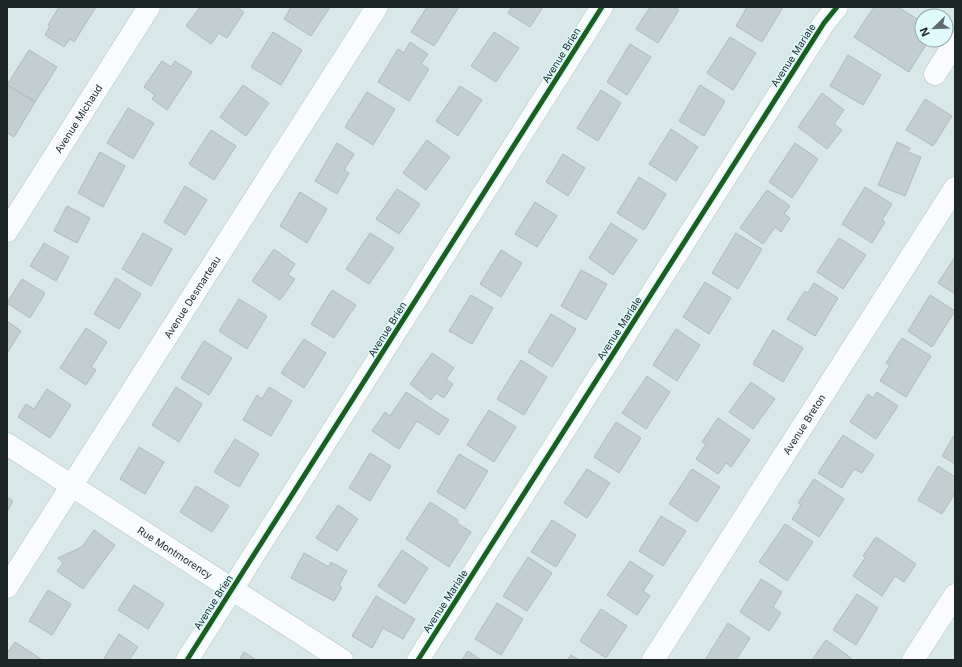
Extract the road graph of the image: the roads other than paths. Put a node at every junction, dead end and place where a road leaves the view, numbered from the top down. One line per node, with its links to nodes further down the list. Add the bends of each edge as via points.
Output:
1 (149, 7): 8 (street, Avenue Michaud)
2 (377, 7): 10 (street, Avenue Desmarteau)
3 (602, 7): 12 (street, Avenue Brien)
4 (837, 7): 16 (street, Avenue Mariale, via 824,23)
5 (955, 43): 6 (street)
6 (935, 74)
7 (955, 188): 17 (street, Avenue Breton)
8 (7, 231)
9 (7, 444): 10 (street, Rue Montmorency)
10 (71, 486): 11 (street, Avenue Desmarteau); 12 (street, Rue Montmorency)
11 (7, 587)
12 (232, 589): 14 (street, Avenue Brien); 15 (street, Rue Montmorency)
13 (955, 594): 18 (street)
14 (187, 660)
15 (342, 660)
16 (418, 660)
17 (653, 660)
18 (913, 660)

